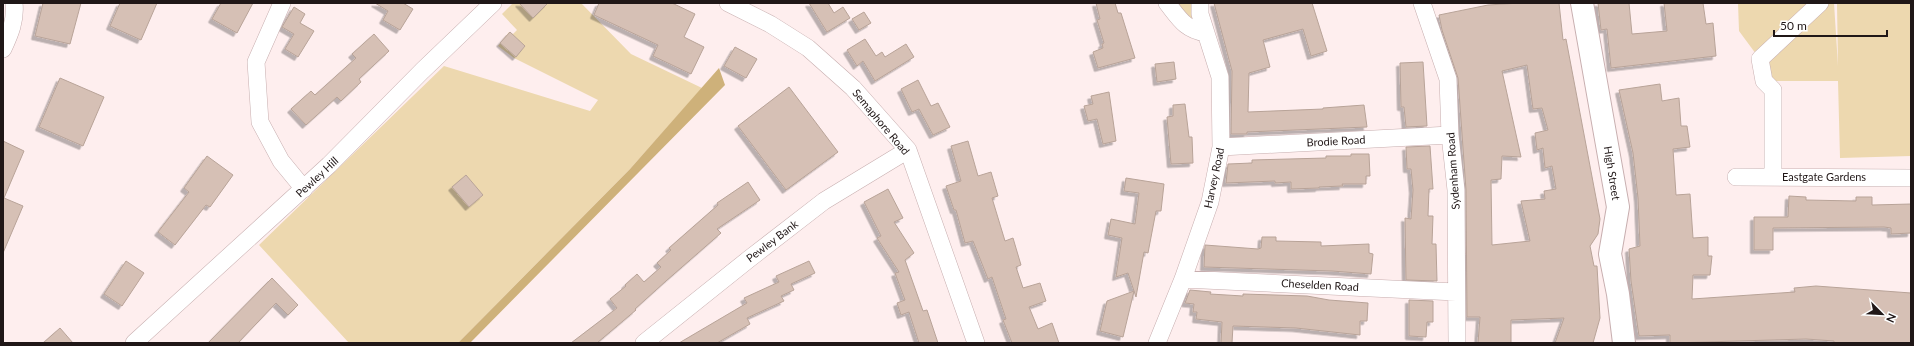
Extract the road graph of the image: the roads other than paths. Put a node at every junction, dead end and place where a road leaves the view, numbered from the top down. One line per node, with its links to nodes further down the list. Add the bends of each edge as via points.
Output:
1 (14, 3): 11 (street, via 14,24)
2 (282, 3): 18 (street, via 256,62 260,122 281,162)
3 (493, 3): 18 (street, Pewley Hill)
4 (728, 3): 14 (street, Semaphore Road, via 770,24 808,48 853,88)
5 (1167, 3): 10 (street, via 1185,26 1195,31)
6 (1200, 3): 10 (street, Harvey Road, via 1200,14)
7 (1422, 3): 12 (street, Sydenham Road, via 1448,79)
8 (1582, 3): 26 (main road, High Street, via 1618,207 1610,254)
9 (1820, 3): 16 (street, via 1760,59 1764,81 1773,90)
10 (1206, 32): 13 (street, Harvey Road, via 1220,77)
11 (3, 49)
12 (1450, 135): 13 (street, Brodie Road); 20 (street, Sydenham Road, via 1456,190)
13 (1221, 147): 19 (street, Harvey Road, via 1210,202)
14 (908, 150): 22 (street, Pewley Bank, via 824,201); 23 (street, Semaphore Road)
15 (1736, 177): 16 (street, Eastgate Gardens)
16 (1772, 177): 17 (street, Eastgate Gardens)
17 (1911, 178)
18 (304, 189): 21 (street, Pewley Hill)
19 (1183, 279): 20 (street, Cheselden Road); 24 (street, Harvey Road)
20 (1456, 292): 25 (street, Sydenham Road)
21 (134, 343)
22 (644, 343)
23 (976, 343)
24 (1157, 343)
25 (1457, 343)
26 (1624, 343)

